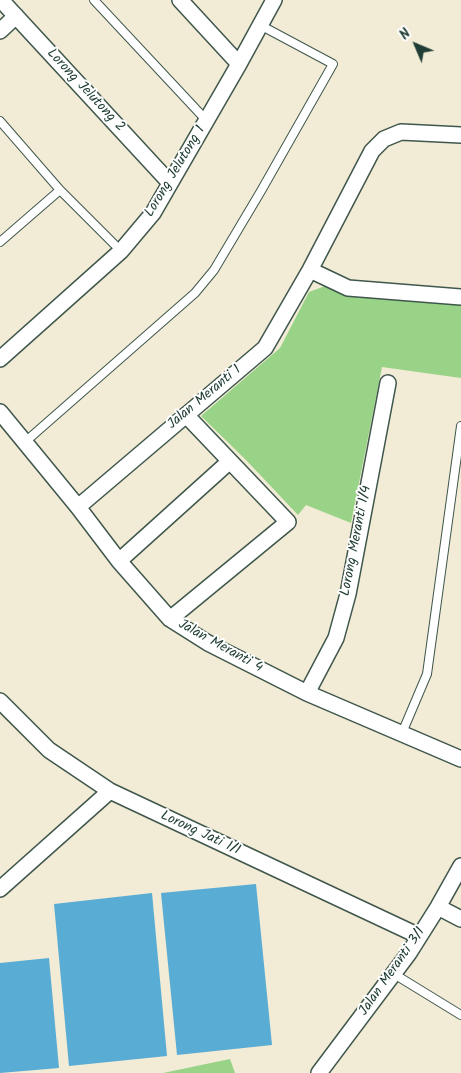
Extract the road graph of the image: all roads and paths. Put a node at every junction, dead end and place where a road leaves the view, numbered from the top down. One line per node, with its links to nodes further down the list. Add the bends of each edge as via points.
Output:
1 (1, 0): 5 (street, Lorong Jelutong 2)
2 (94, 0): 10 (lane)
3 (180, 0): 8 (street)
4 (268, 3): 6 (street, Lorong Jelutong 1)
5 (16, 16): 7 (street); 12 (street, Lorong Jelutong 2)
6 (260, 25): 8 (street, Lorong Jelutong 1); 23 (lane, via 333,64 214,270 195,293)
7 (0, 31)
8 (239, 64): 10 (street, Lorong Jelutong 1)
9 (0, 121): 13 (lane)
10 (207, 121): 12 (street, Lorong Jelutong 1)
11 (461, 135): 16 (street, Jalan Meranti 1, via 401,132 384,140 372,151)
12 (170, 183): 15 (street, Lorong Jelutong 1, via 153,213)
13 (60, 190): 14 (lane); 15 (lane)
14 (0, 242)
15 (121, 251): 18 (street, Lorong Jelutong 1)
16 (310, 270): 17 (street, via 348,288); 21 (street, Jalan Meranti 1, via 265,348)
17 (461, 297)
18 (0, 359)
19 (388, 383): 28 (street, Lorong Meranti 1/4, via 346,603 336,638)
20 (0, 412): 23 (street, Jalan Meranti 4)
21 (186, 415): 24 (street); 25 (street, Jalan Meranti 1)
22 (461, 426): 30 (lane, via 427,674)
23 (25, 442): 25 (street, Jalan Meranti 4)
24 (230, 461): 26 (street); 27 (street, via 288,522)
25 (78, 507): 26 (street, Jalan Meranti 4)
26 (119, 561): 27 (street, Jalan Meranti 4)
27 (170, 619): 28 (street, Jalan Meranti 4, via 208,643)
28 (307, 693): 30 (street, Jalan Meranti 4)
29 (2, 708): 32 (street, Lorong Jati 1/1, via 49,750)
30 (402, 733): 31 (street, Jalan Meranti 4)
31 (461, 759)
32 (110, 791): 34 (street); 37 (street, Lorong Jati 1/1)
33 (461, 866): 35 (street, Jalan Meranti 3/1)
34 (0, 889)
35 (438, 907): 36 (street); 37 (street, Jalan Meranti 3/1)
36 (461, 919)
37 (420, 936): 38 (street, Jalan Meranti 3/1)
38 (394, 974): 39 (lane); 40 (street, Jalan Meranti 3/1)
39 (461, 1015)
40 (319, 1073)

